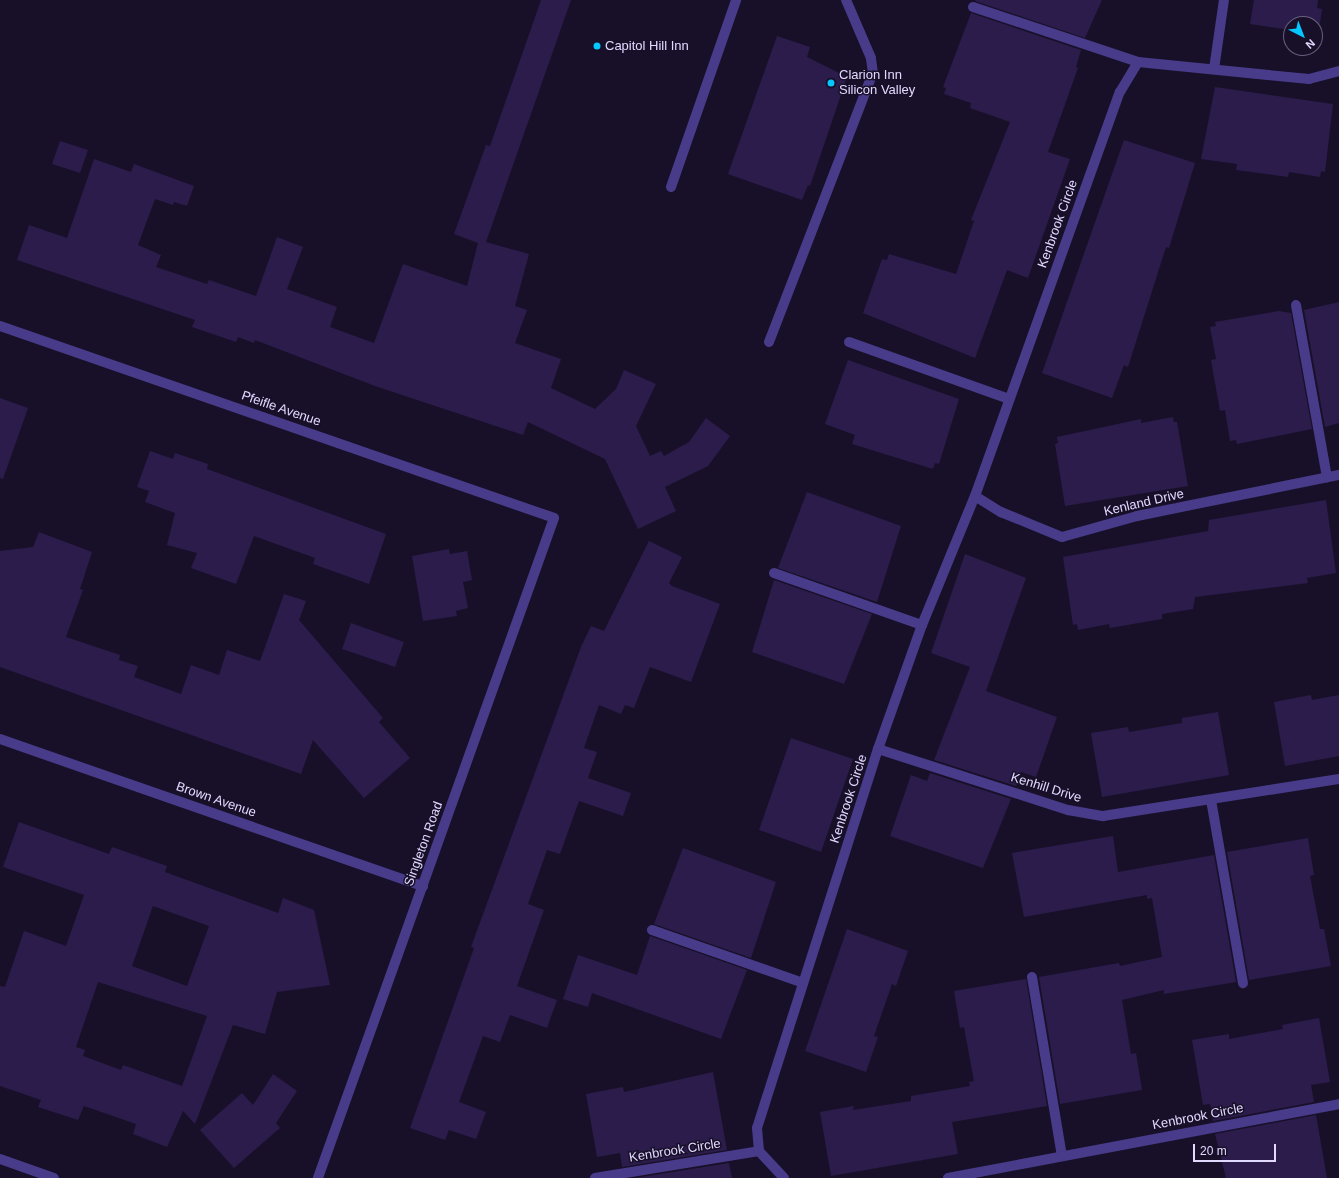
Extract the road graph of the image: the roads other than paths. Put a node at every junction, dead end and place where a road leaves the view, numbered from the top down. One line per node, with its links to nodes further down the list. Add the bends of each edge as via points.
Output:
1 (736, 0): 8 (street)
2 (846, 0): 11 (street, via 872,58 873,73)
3 (1224, 0): 6 (street)
4 (973, 7): 5 (street)
5 (1138, 62): 6 (street); 13 (street, Kenbrook Circle, via 1120,92)
6 (1214, 69): 7 (street, via 1309,79)
7 (1339, 71)
8 (671, 187)
9 (1296, 305): 15 (street)
10 (0, 326): 17 (street, Pfeifle Avenue)
11 (769, 342)
12 (849, 342): 13 (street)
13 (1009, 399): 16 (street, Kenbrook Circle)
14 (1339, 475): 15 (street, Kenland Drive)
15 (1327, 477): 16 (street, Kenland Drive, via 1137,516 1062,537 1001,512)
16 (975, 496): 19 (street, Kenbrook Circle)
17 (554, 518): 24 (street, Singleton Road)
18 (774, 572): 19 (street)
19 (922, 625): 21 (street, Kenbrook Circle)
20 (0, 739): 24 (street, Brown Avenue)
21 (878, 749): 23 (street, Kenhill Drive, via 1068,810 1103,816); 27 (street, Kenbrook Circle)
22 (1339, 779): 23 (street, Kenhill Drive)
23 (1211, 800): 28 (street)
24 (423, 886): 34 (street, Singleton Road)
25 (652, 930): 27 (street)
26 (1032, 977): 31 (street)
27 (803, 983): 30 (street, Kenbrook Circle, via 757,1128)
28 (1243, 983)
29 (1339, 1104): 31 (street, Kenbrook Circle)
30 (759, 1150): 35 (street, Kenbrook Circle); 36 (street)
31 (1062, 1156): 37 (street, Kenbrook Circle)
32 (0, 1159): 33 (street)
33 (54, 1178)
34 (318, 1178)
35 (595, 1178)
36 (784, 1178)
37 (948, 1178)

